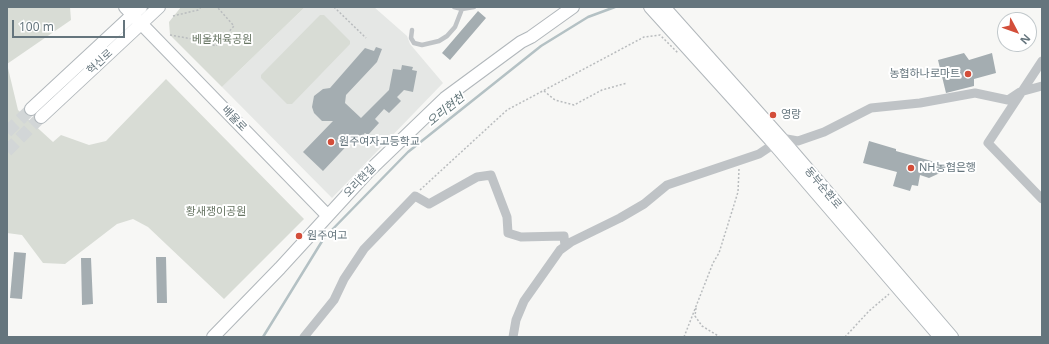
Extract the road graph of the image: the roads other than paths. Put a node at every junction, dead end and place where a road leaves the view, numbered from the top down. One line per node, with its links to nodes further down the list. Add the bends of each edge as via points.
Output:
1 (159, 7): 9 (street, 혁신로)
2 (454, 7): 8 (lane)
3 (474, 7): 8 (lane)
4 (562, 7): 11 (street, 오리현길, via 527,34)
5 (573, 7): 11 (street, 오리현길)
6 (650, 7): 12 (street)
7 (664, 7): 12 (street)
8 (462, 9): 10 (lane, via 455,27 439,41 422,45 414,43 411,38)
9 (135, 13): 16 (street, 혁신로); 17 (street, 혁신로); 20 (street, 배울로)
10 (412, 30)
11 (521, 42): 20 (street, 오리현길, via 445,98)
12 (689, 46): 18 (street, 동부순환로)
13 (1042, 61): 15 (street)
14 (1042, 86): 15 (street)
15 (1020, 92): 18 (street, via 1008,100 975,93 872,108 824,132 798,141); 19 (street, via 988,143)
16 (32, 109)
17 (41, 117)
18 (777, 141): 21 (street, via 759,154 667,185 644,204); 25 (street, 동부순환로); 26 (street, 동부순환로)
19 (1042, 198)
20 (327, 215): 22 (street, 오리현길)
21 (565, 246): 23 (street, via 564,236 521,237 508,233 507,217 491,175 477,177 429,204 415,196 364,249 344,279 334,300); 24 (street, via 524,301 516,320)
22 (213, 337)
23 (304, 337)
24 (513, 337)
25 (940, 337)
26 (952, 337)

